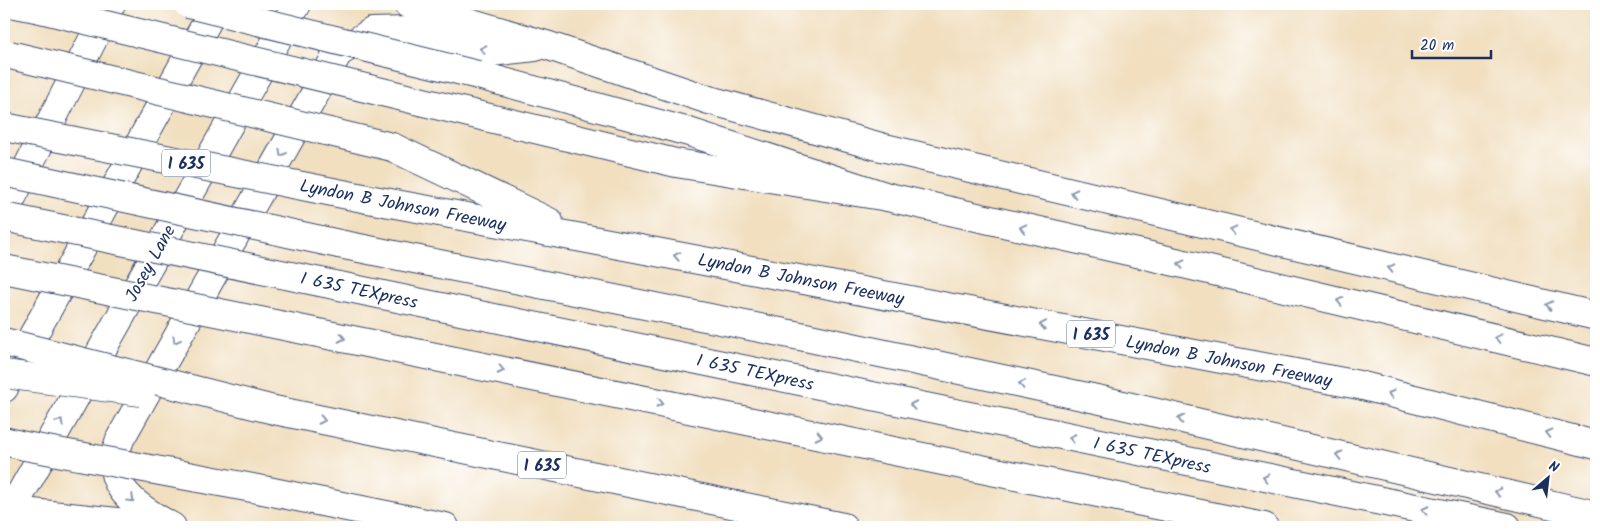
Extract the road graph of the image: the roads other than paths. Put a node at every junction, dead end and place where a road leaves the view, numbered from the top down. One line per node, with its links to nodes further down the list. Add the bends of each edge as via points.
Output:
1 (111, 4): 12 (main road)
2 (188, 4): 11 (main road, bridge, via 478,75 689,132)
3 (217, 4): 19 (main road)
4 (297, 4): 23 (main road, Josey Lane, one-way to 4)
5 (408, 4): 7 (main road)
6 (26, 6): 11 (main road, bridge, via 676,163)
7 (548, 46): 15 (main road, one-way to 7, via 881,148 709,100); 26 (main road, one-way to 26, via 491,52 409,31 372,32 338,53 120,439 113,463 126,495 145,512)
8 (7, 55): 13 (main road, bridge, via 392,147)
9 (4, 127): 13 (main road, Lyndon B Johnson Freeway / I 635, bridge)
10 (4, 172): 24 (main road, one-way to 10, bridge, via 1082,396 338,244)
11 (888, 197): 17 (main road, one-way to 11)
12 (4, 215): 30 (main road, I 635 TEXpress, one-way to 12, bridge)
13 (582, 238): 22 (main road, Lyndon B Johnson Freeway / I 635, one-way to 13, via 1359,385)
14 (4, 269): 29 (main road, one-way to 29, bridge)
15 (1596, 316)
16 (4, 342): 20 (main road, I 635, bridge)
17 (1596, 362)
18 (4, 374): 20 (main road, bridge)
19 (4, 388)
20 (274, 410): 28 (main road, I 635, one-way to 28)
21 (11, 444): 27 (main road, bridge)
22 (1596, 445)
23 (6, 514): 25 (main road)
24 (1596, 515)
25 (164, 527)
26 (172, 527)
27 (445, 527)
28 (842, 527)
29 (1264, 527)
30 (1507, 527)

